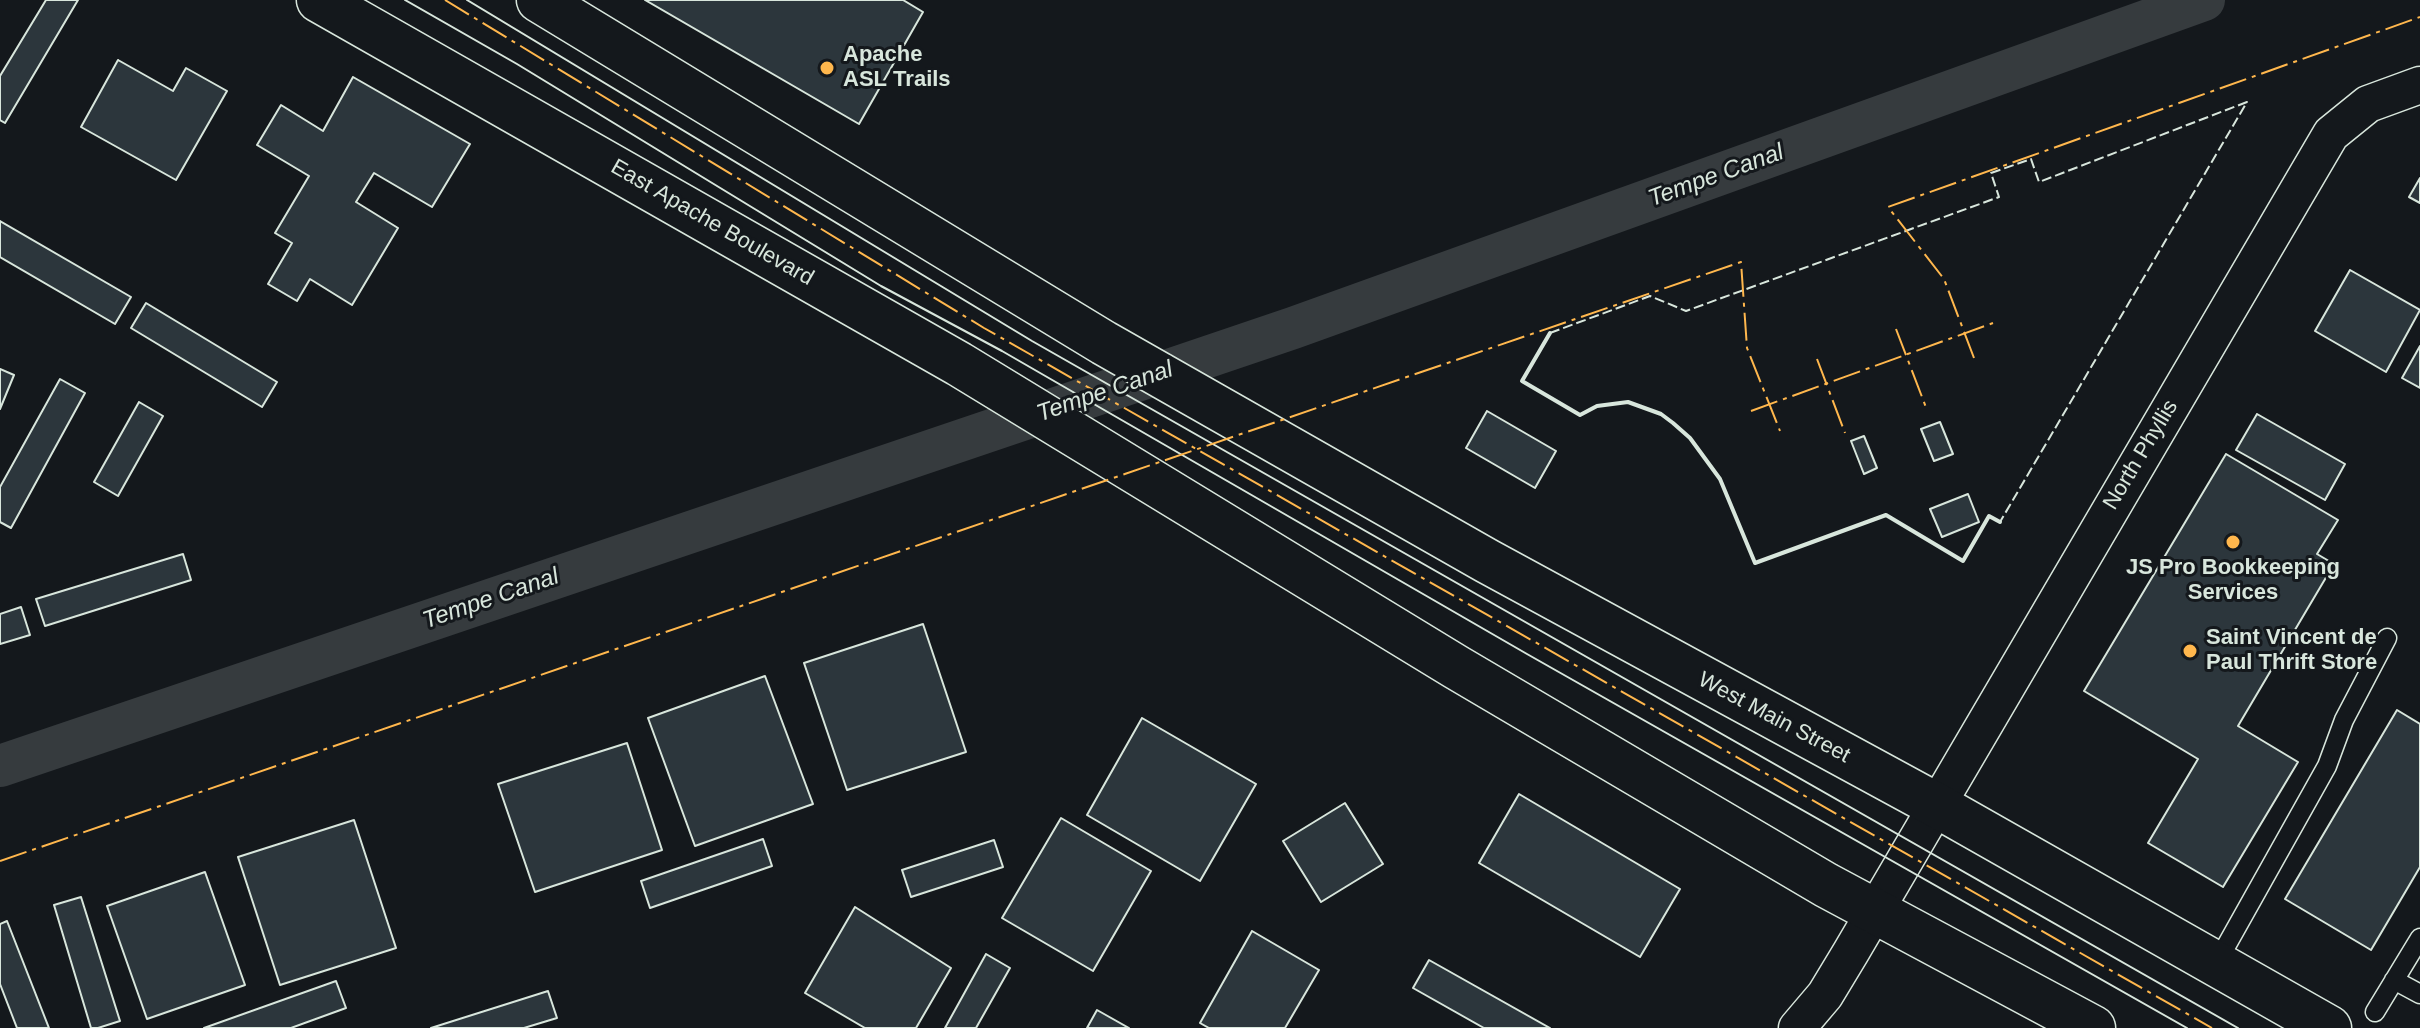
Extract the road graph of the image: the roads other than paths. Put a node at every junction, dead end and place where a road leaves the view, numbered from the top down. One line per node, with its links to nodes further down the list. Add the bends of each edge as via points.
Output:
1 (539, 0): 5 (main road, West Main Street, via 1104,343 1487,561)
2 (344, 6): 6 (main road, East Apache Boulevard, via 993,384 1456,667)
3 (2420, 85): 5 (street, North Phyllis, via 2368,104 2331,134)
4 (2387, 638): 8 (lane, via 2344,720 2327,766)
5 (1936, 805): 6 (street, North Phyllis); 8 (main road, West Main Street)
6 (1875, 912): 12 (street, North Phyllis, via 1825,995); 13 (main road)
7 (2420, 938): 9 (lane)
8 (2216, 964): 14 (main road, West Main Street)
9 (2394, 980): 10 (lane); 11 (lane)
10 (2420, 994)
11 (2375, 1012)
12 (1797, 1028)
13 (2093, 1028)
14 (2329, 1028)

